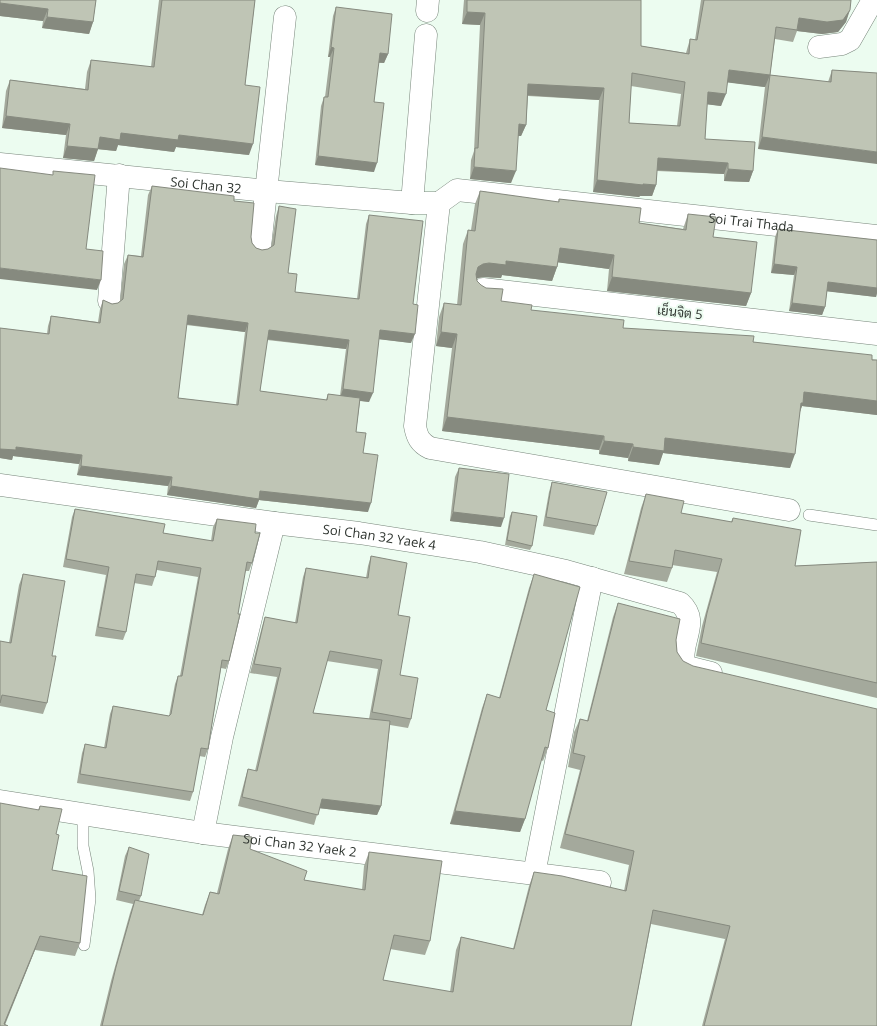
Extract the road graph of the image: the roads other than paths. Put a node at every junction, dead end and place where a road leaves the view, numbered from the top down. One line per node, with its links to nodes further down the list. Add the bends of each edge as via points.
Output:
1 (873, 0): 4 (street, via 850,40 842,44)
2 (285, 17): 7 (street)
3 (426, 35): 8 (street)
4 (819, 47)
5 (0, 164): 6 (street, Soi Chan 32)
6 (119, 175): 7 (street, Soi Chan 32); 13 (street)
7 (267, 191): 8 (street, Soi Chan 32); 11 (street)
8 (412, 203): 9 (street, Soi Chan 32)
9 (439, 203): 10 (street, Soi Trai Thada, via 457,190); 16 (street, via 415,426 417,436 423,444 430,448)
10 (877, 236)
11 (260, 247)
12 (483, 289): 14 (street, เย็นจิต 5)
13 (109, 301)
14 (877, 334)
15 (0, 485): 17 (street, Soi Chan 32 Yaek 4)
16 (799, 513): 18 (lane)
17 (274, 523): 19 (street, Soi Chan 32 Yaek 4, via 480,552); 23 (street, via 228,713)
18 (877, 524)
19 (592, 578): 20 (street, Soi Chan 32 Yaek 4, via 680,604 690,617 682,657 684,664); 24 (street)
20 (730, 677)
21 (0, 801): 22 (street, Soi Chan 32 Yaek 2)
22 (83, 815): 23 (street, Soi Chan 32 Yaek 2); 26 (lane, via 83,846 90,899)
23 (203, 833): 24 (street, Soi Chan 32 Yaek 2)
24 (534, 874): 25 (street, Soi Chan 32 Yaek 2)
25 (600, 882)
26 (84, 945)

